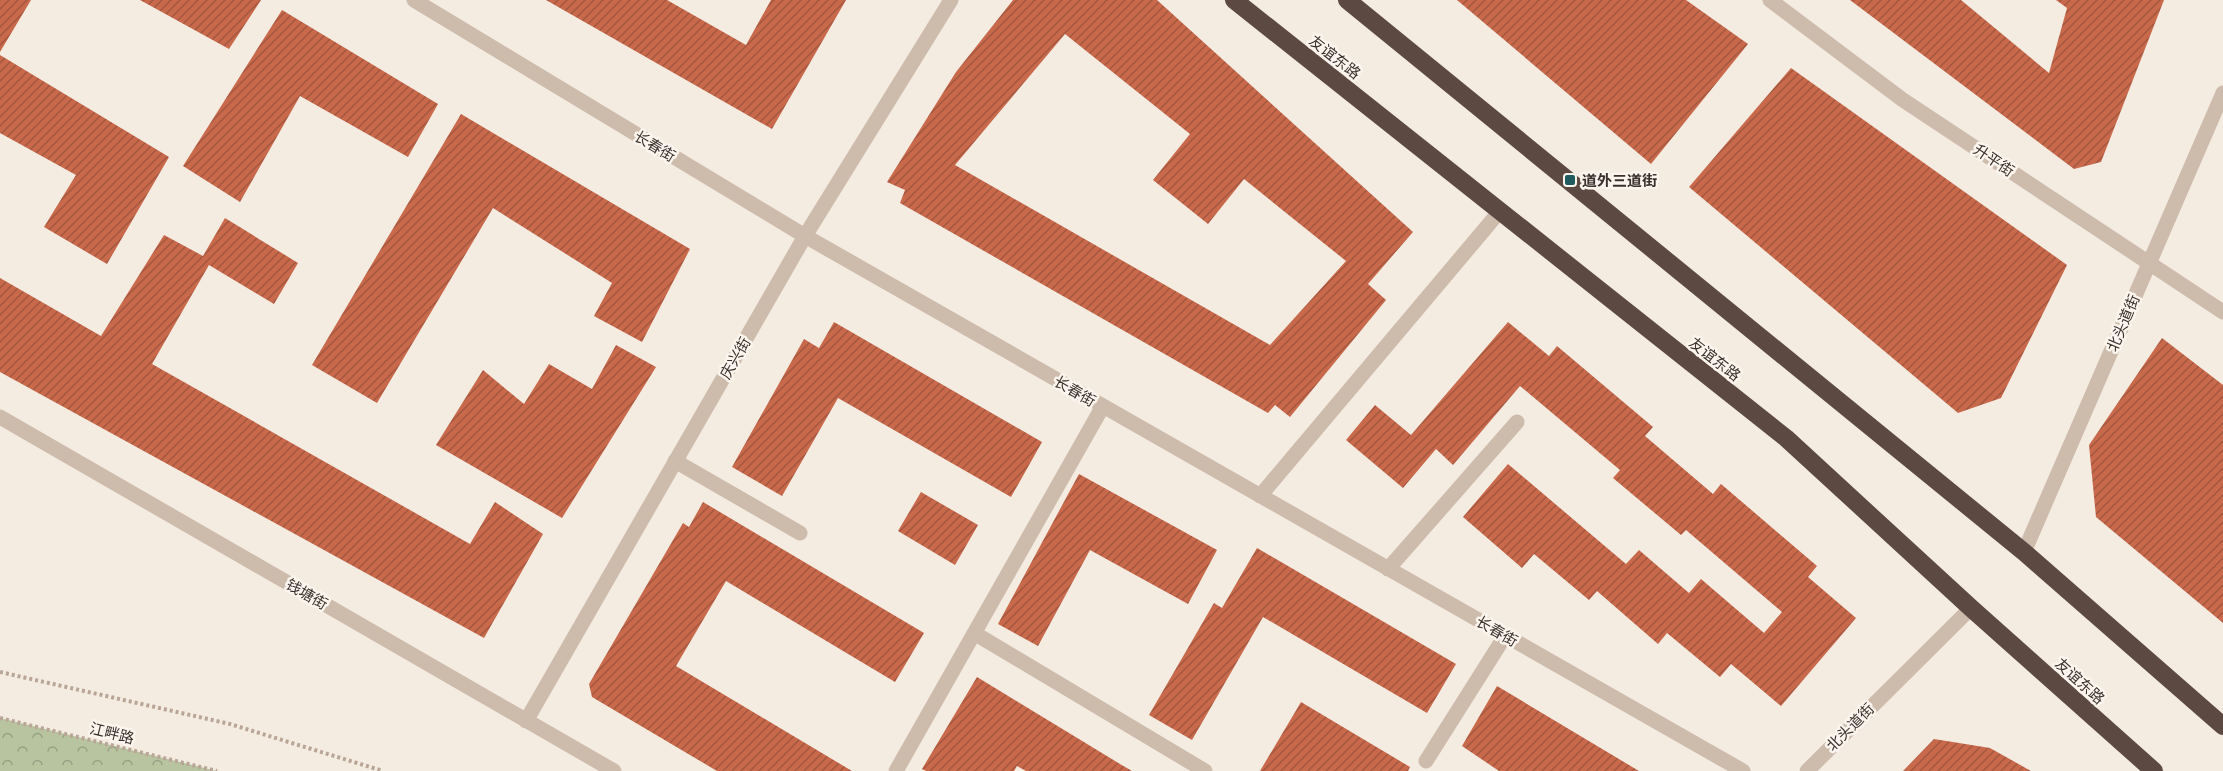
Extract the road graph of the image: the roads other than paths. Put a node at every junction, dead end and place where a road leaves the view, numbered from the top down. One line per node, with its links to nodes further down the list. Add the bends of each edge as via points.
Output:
1 (414, 0): 8 (street, 长春街)
2 (951, 0): 8 (street, 庆兴街)
3 (1234, 0): 7 (highway, 友谊东路)
4 (1347, 0): 17 (highway)
5 (1770, 0): 9 (street, 升平街, via 1903,100)
6 (2223, 93): 9 (street, 北头道街)
7 (1500, 211): 15 (street); 19 (highway, 友谊东路, via 1786,438)
8 (805, 236): 11 (street, 长春街); 14 (street, 庆兴街)
9 (2149, 264): 10 (street, 升平街); 17 (street, 北头道街)
10 (2223, 312)
11 (1102, 406): 15 (street, 长春街); 20 (street)
12 (0, 417): 22 (street, 钱塘街)
13 (1517, 422): 18 (street)
14 (675, 461): 16 (street); 22 (street, 庆兴街)
15 (1260, 496): 18 (street, 长春街)
16 (800, 533)
17 (2024, 552): 23 (highway)
18 (1388, 569): 21 (street, 长春街)
19 (1971, 608): 29 (street, 北头道街); 30 (highway, 友谊东路)
20 (974, 633): 26 (street); 27 (street)
21 (1505, 636): 24 (street); 28 (street, 长春街)
22 (526, 721): 25 (street, 钱塘街)
23 (2223, 726)
24 (1426, 761)
25 (614, 771)
26 (896, 771)
27 (1205, 771)
28 (1743, 771)
29 (1807, 771)
30 (2154, 771)

